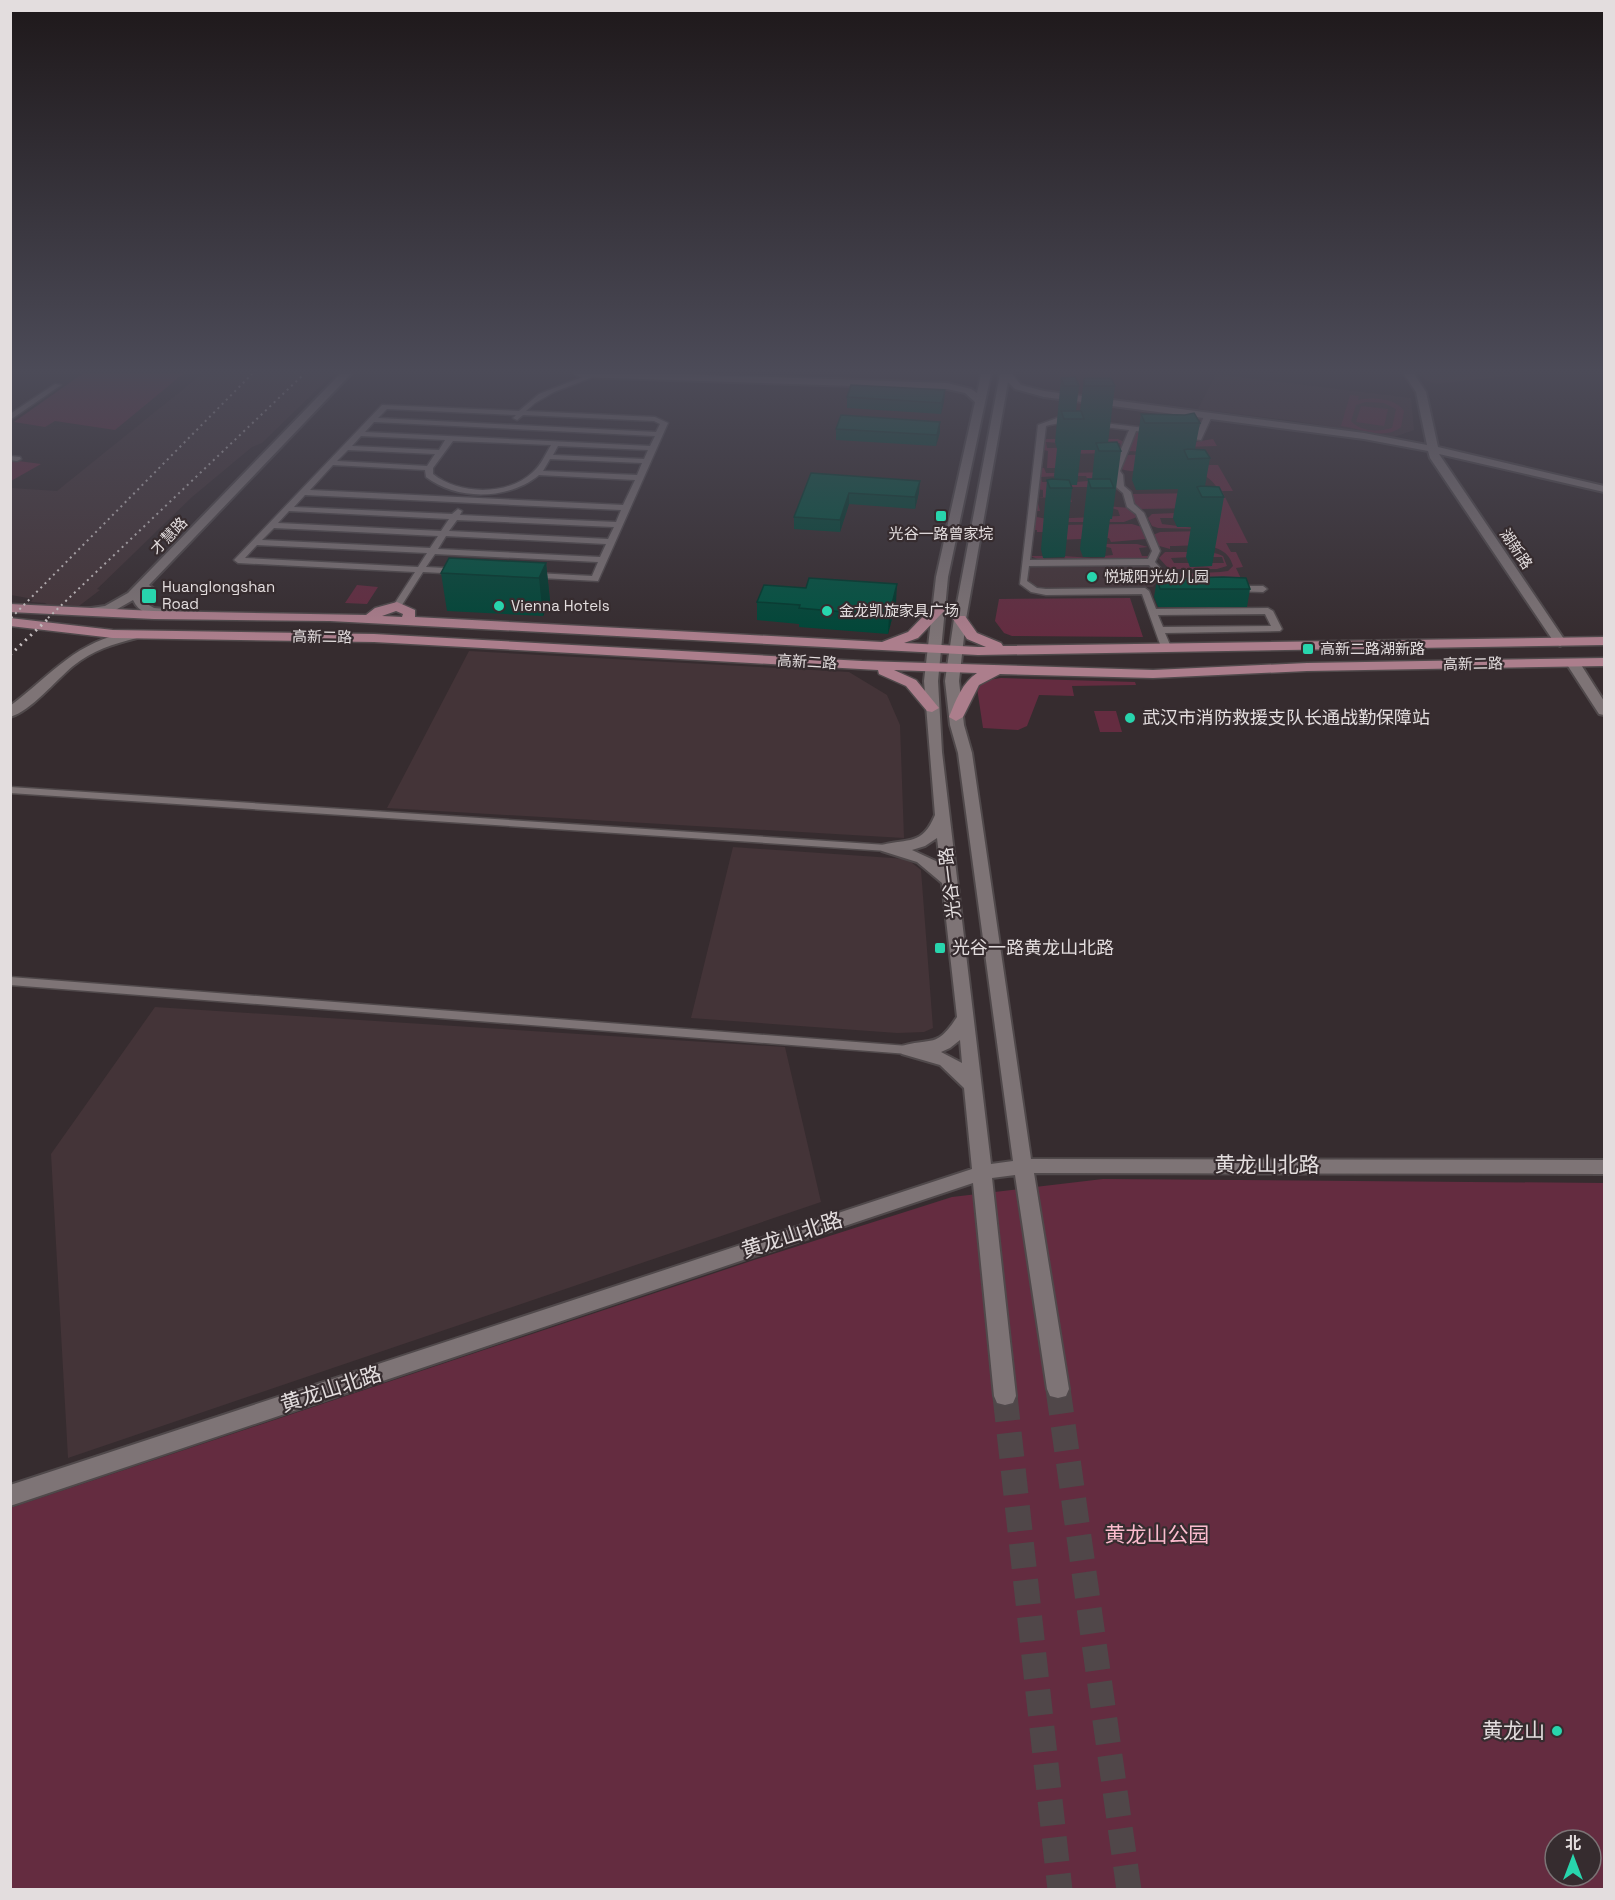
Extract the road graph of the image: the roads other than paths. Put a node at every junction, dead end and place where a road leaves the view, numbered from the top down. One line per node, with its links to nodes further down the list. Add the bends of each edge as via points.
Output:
1 (261, 463): 52 (street, 才慧路, via 132,596 108,609)
2 (268, 463): 53 (street, 才慧路, via 138,597 146,610)
3 (331, 463): 13 (street); 18 (street)
4 (433, 463): 13 (street)
5 (543, 463): 14 (street)
6 (646, 463): 15 (street)
7 (967, 463): 49 (street, 光谷一路, via 942,577)
8 (990, 463): 55 (street, 光谷一路)
9 (1037, 463): 21 (street)
10 (1119, 463): 38 (street, via 1116,471 1120,488 1140,513 1156,551)
11 (1438, 463): 63 (street, 湖新路)
12 (1491, 463): 16 (street)
13 (429, 468): 17 (street, via 429,475 437,483)
14 (537, 473): 15 (street); 17 (street, via 509,487)
15 (640, 478): 24 (street)
16 (1605, 489)
17 (471, 491): 20 (street)
18 (303, 492): 19 (street); 25 (street)
19 (399, 497): 20 (street); 26 (street)
20 (465, 500): 23 (street); 27 (street)
21 (1032, 501): 22 (street); 39 (street)
22 (1044, 501)
23 (524, 503): 24 (street); 28 (street)
24 (626, 508): 30 (street)
25 (288, 509): 26 (street); 29 (street)
26 (387, 514): 27 (street)
27 (454, 517): 28 (street); 31 (street)
28 (514, 520): 30 (street)
29 (272, 525): 31 (street); 32 (street)
30 (619, 525): 33 (street)
31 (444, 533): 33 (street); 35 (street)
32 (256, 542): 34 (street); 40 (street, via 238,560)
33 (611, 542): 37 (street)
34 (359, 547): 35 (street); 40 (street)
35 (433, 551): 36 (street); 41 (street)
36 (494, 554): 37 (street); 42 (street)
37 (603, 560): 42 (street, via 595,579)
38 (1151, 562): 39 (street); 45 (street, via 1159,571)
39 (1026, 563): 47 (street, via 1023,582 1034,590)
40 (345, 566): 41 (street)
41 (421, 570): 42 (street); 48 (street)
42 (484, 573)
43 (1228, 589): 44 (street)
44 (1263, 589)
45 (1164, 590): 46 (street); 47 (street)
46 (1174, 590)
47 (1145, 591): 51 (street)
48 (398, 606): 54 (main road); 57 (main road, via 410,613)
49 (940, 607): 65 (main road, via 913,635); 67 (street, 光谷一路)
50 (10, 608): 52 (main road, 高新二路)
51 (1153, 612): 59 (street, via 1268,611); 60 (street)
52 (74, 613): 53 (main road, 高新二路)
53 (188, 614): 54 (main road, 高新二路)
54 (369, 619): 57 (main road, 高新二路)
55 (960, 619): 69 (street, 光谷一路); 70 (main road, via 972,636 983,643)
56 (10, 622): 58 (main road, 高新二路)
57 (406, 622): 65 (main road, 高新二路)
58 (69, 628): 61 (main road, 高新二路); 68 (street, via 87,639)
59 (1277, 629): 60 (street); 64 (street)
60 (1160, 630): 66 (street)
61 (140, 634): 68 (street, via 114,637); 73 (main road, 高新二路, via 407,639)
62 (1605, 641): 63 (main road, 高新二路)
63 (1560, 642): 64 (main road, 高新二路)
64 (1284, 645): 66 (main road, 高新二路)
65 (865, 647): 67 (main road, 高新二路)
66 (1166, 647): 70 (main road, 高新二路)
67 (933, 650): 69 (main road, 高新二路); 74 (street, 光谷一路)
68 (82, 651): 79 (street, via 46,686)
69 (956, 651): 70 (main road, 高新二路); 75 (street, 光谷一路)
70 (1058, 652)
71 (1605, 662): 72 (main road, 高新二路)
72 (1573, 663): 76 (main road, 高新二路, via 1317,666 1190,674); 78 (street)
73 (862, 665): 74 (main road, 高新二路); 77 (main road, via 902,677)
74 (932, 668): 75 (main road, 高新二路); 77 (street, 光谷一路)
75 (953, 668): 76 (main road, 高新二路); 80 (street, 光谷一路)
76 (1004, 670): 80 (main road, via 986,673 971,684)
77 (932, 708): 82 (street, 光谷一路)
78 (1605, 711)
79 (10, 713)
80 (956, 717): 89 (street, 光谷一路, via 965,753)
81 (10, 790): 83 (street)
82 (942, 815): 83 (street, via 938,830 928,839); 84 (street, 光谷一路)
83 (887, 848): 84 (street, via 929,860)
84 (950, 883): 86 (street, 光谷一路)
85 (10, 981): 87 (street)
86 (966, 1017): 87 (street, via 949,1043 938,1048); 88 (street, 光谷一路)
87 (908, 1050): 88 (street, via 945,1058)
88 (974, 1088): 91 (street, 光谷一路)
89 (1024, 1166): 90 (street, 黄龙山北路); 91 (street, 黄龙山北路); 92 (street, 光谷一路)
90 (1605, 1167)
91 (982, 1173): 93 (street, 光谷一路); 94 (street, 黄龙山北路)
92 (1058, 1389)
93 (1005, 1396)
94 (10, 1496)

